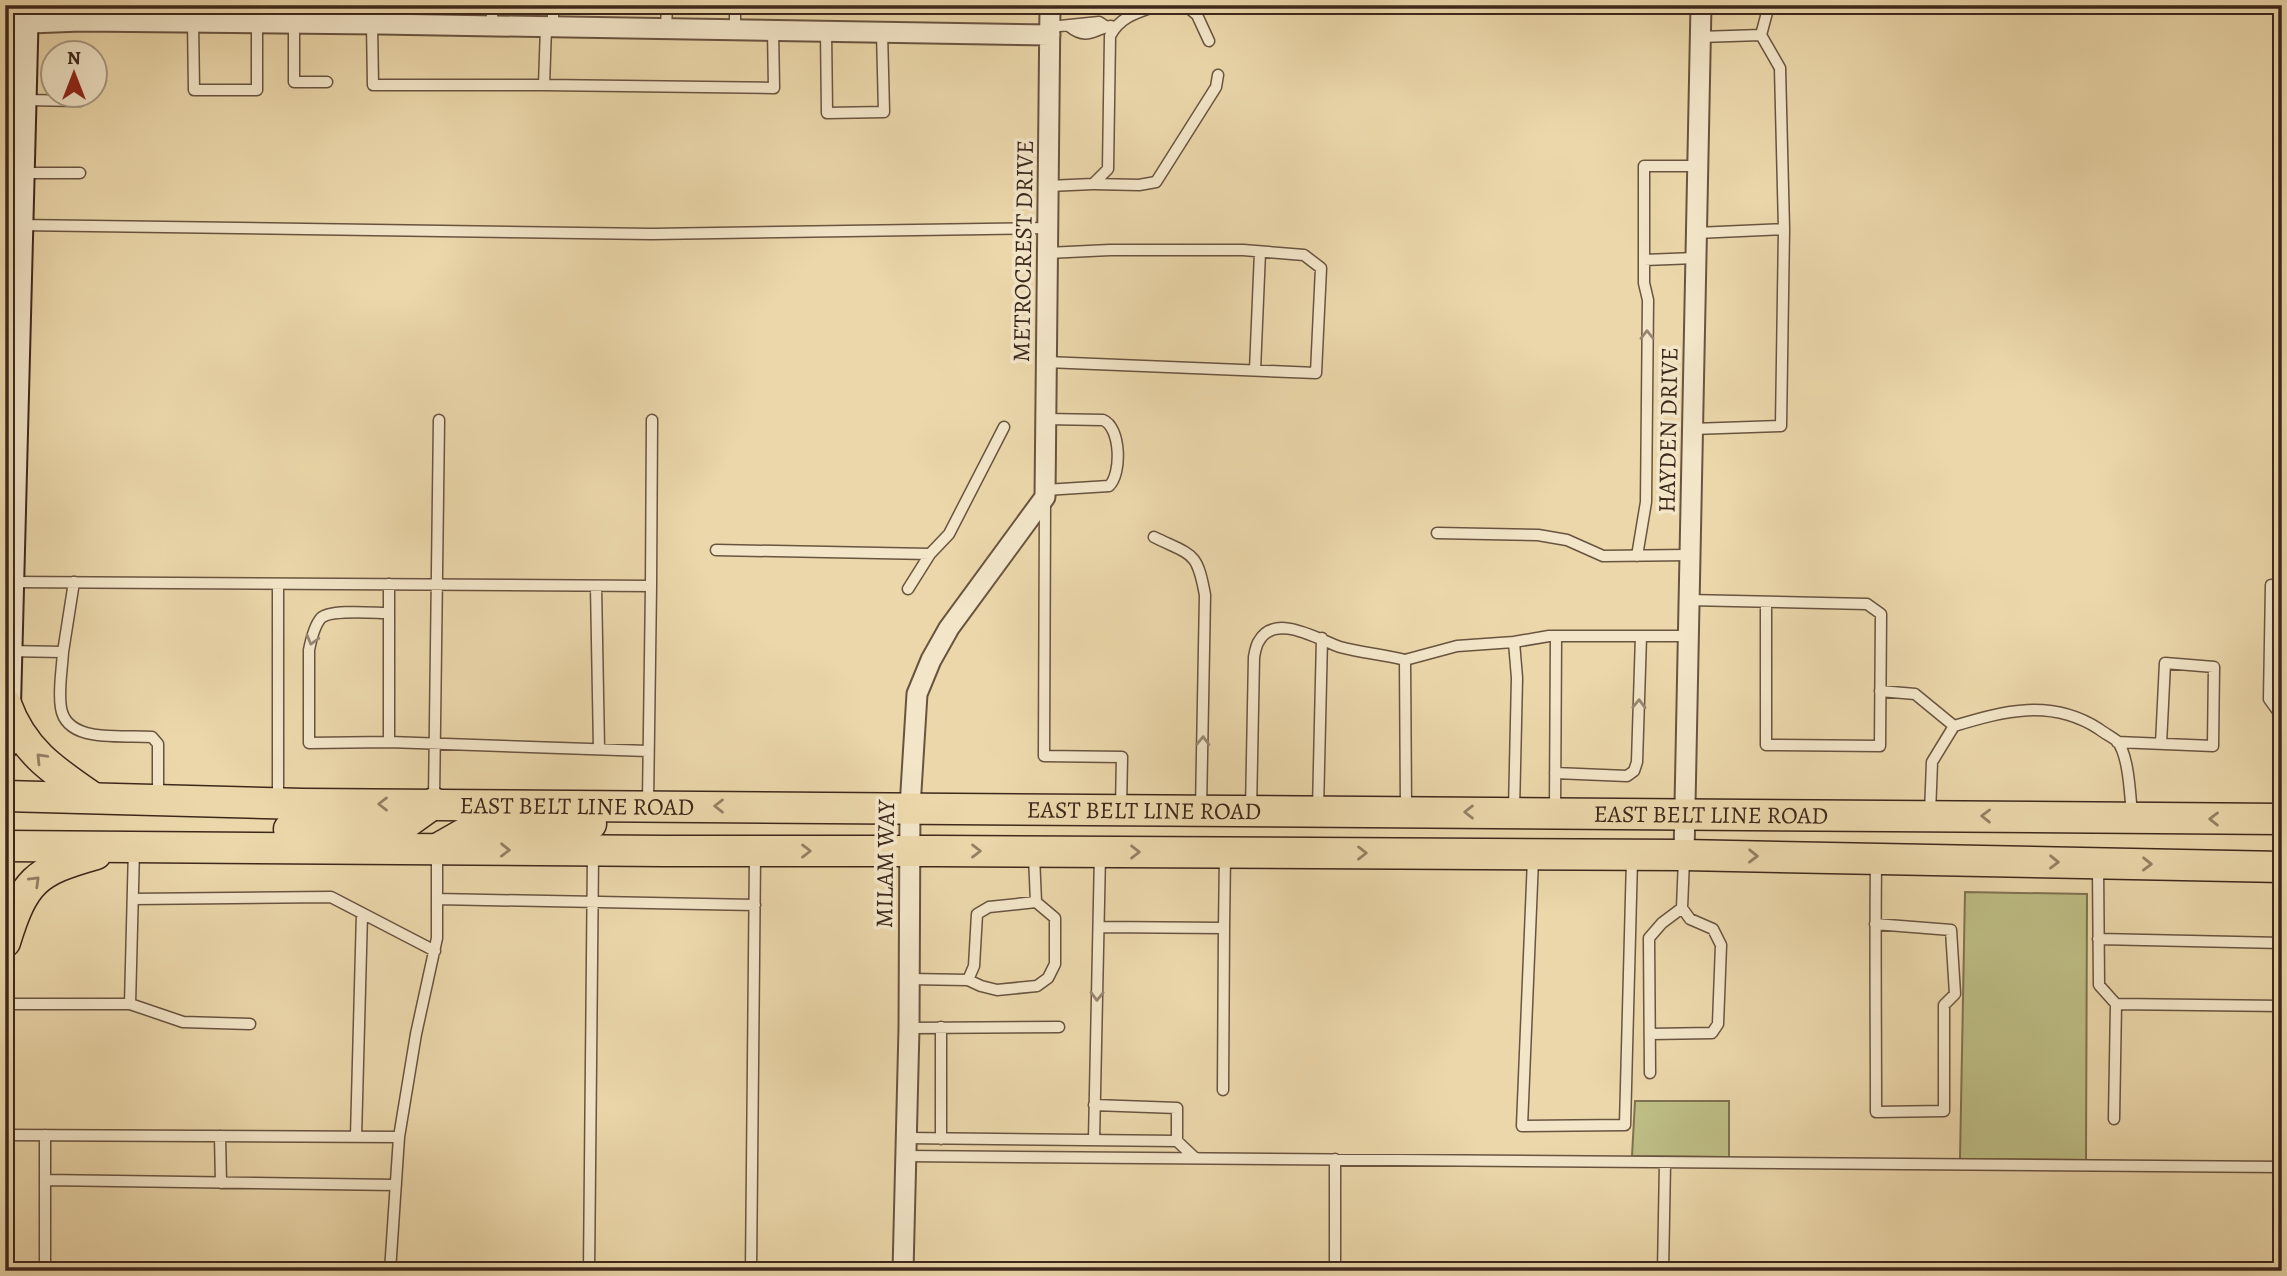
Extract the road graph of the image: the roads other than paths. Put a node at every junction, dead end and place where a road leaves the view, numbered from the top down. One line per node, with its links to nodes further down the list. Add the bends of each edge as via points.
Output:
1 (492, 5): 15 (lane)
2 (554, 5): 17 (lane)
3 (667, 5): 18 (lane)
4 (735, 5): 19 (lane)
5 (1050, 5): 22 (street, METROCREST DRIVE)
6 (1159, 5): 16 (lane)
7 (1185, 5): 26 (lane, via 1198,15)
8 (1701, 5): 25 (street, HAYDEN DRIVE)
9 (1769, 5): 24 (lane)
10 (294, 14): 13 (street); 14 (street); 28 (lane, via 294,82)
11 (18, 17): 12 (street); 30 (main road)
12 (202, 17): 14 (street); 14 (lane, via 194,90 257,90)
13 (377, 18): 15 (street); 29 (lane, via 373,85)
14 (257, 23)
15 (492, 26): 17 (street)
16 (1110, 26): 22 (lane, via 1077,23); 35 (lane, via 1108,169)
17 (549, 27): 18 (street); 29 (lane)
18 (666, 29): 19 (street)
19 (735, 30): 20 (street)
20 (773, 30): 21 (street); 29 (lane, via 774,88)
21 (826, 31): 23 (street); 23 (lane, via 827,113 884,112)
22 (1050, 31): 23 (street); 36 (street, METROCREST DRIVE)
23 (882, 32)
24 (1761, 36): 25 (lane); 39 (lane, via 1780,68)
25 (1700, 37): 32 (street, HAYDEN DRIVE)
26 (1209, 41)
27 (1218, 75): 35 (lane, via 1216,87 1156,182)
28 (327, 82)
29 (544, 85)
30 (22, 100): 31 (lane); 33 (main road)
31 (38, 100)
32 (1698, 166): 40 (street, HAYDEN DRIVE); 44 (lane, via 1644,166)
33 (20, 173): 34 (lane); 37 (main road)
34 (79, 173)
35 (1093, 184): 36 (lane)
36 (1048, 187): 38 (street, METROCREST DRIVE)
37 (18, 225): 38 (lane, via 652,234); 59 (main road)
38 (1048, 228): 42 (street, METROCREST DRIVE)
39 (1784, 229): 40 (lane); 51 (lane, via 1781,426)
40 (1696, 233): 43 (street, HAYDEN DRIVE)
41 (1260, 252): 42 (lane); 46 (lane); 46 (lane, via 1304,255 1321,268 1316,373)
42 (1047, 253): 45 (street, METROCREST DRIVE)
43 (1696, 258): 44 (lane); 51 (street, HAYDEN DRIVE)
44 (1644, 260): 58 (lane, one-way to 44, via 1646,502 1648,300)
45 (1046, 362): 46 (lane); 47 (street, METROCREST DRIVE)
46 (1255, 370)
47 (1046, 419): 52 (street, METROCREST DRIVE); 52 (lane, via 1103,420 1113,429 1117,443 1115,478 1109,486)
48 (439, 420): 63 (lane)
49 (652, 420): 66 (lane)
50 (1004, 427): 56 (lane, via 949,534)
51 (1692, 429): 57 (street, HAYDEN DRIVE)
52 (1045, 493): 99 (street, MILAM WAY, via 931,660 917,694); 100 (lane, via 1044,757 1122,757)
53 (1437, 533): 58 (lane, via 1538,535 1567,540 1603,556)
54 (1154, 537): 101 (lane, one-way to 54, via 1205,595 1200,568 1192,555)
55 (716, 550): 56 (lane)
56 (930, 554): 67 (lane)
57 (1689, 555): 58 (lane); 68 (street, HAYDEN DRIVE)
58 (1637, 556)
59 (9, 582): 60 (lane); 76 (main road)
60 (74, 582): 61 (lane); 77 (lane)
61 (278, 584): 62 (lane); 96 (lane)
62 (389, 584): 63 (lane); 70 (lane)
63 (438, 584): 65 (lane); 89 (lane)
64 (2271, 585): 80 (lane)
65 (596, 586): 66 (lane); 90 (lane)
66 (651, 586): 91 (lane)
67 (908, 589)
68 (1688, 600): 69 (lane); 73 (street, HAYDEN DRIVE)
69 (1766, 602): 81 (lane, via 1867,604 1881,614); 81 (lane, via 1766,744 1880,746)
70 (389, 613): 85 (lane); 85 (lane, one-way to 85, via 330,613 321,618 309,650 309,743)
71 (1556, 636): 72 (lane); 75 (lane); 92 (lane)
72 (1641, 636): 73 (lane); 92 (lane, one-way to 72, via 1627,776 1634,771)
73 (1688, 636): 107 (street, HAYDEN DRIVE)
74 (1322, 638): 78 (lane, via 1337,646); 102 (lane, via 1287,628 1270,630 1259,640 1254,657); 103 (lane)
75 (1514, 642): 78 (lane, via 1457,646); 105 (lane)
76 (8, 651): 77 (lane); 82 (main road)
77 (63, 652): 95 (lane, via 61,707 66,721 74,729 105,736 152,737 158,744)
78 (1405, 660): 104 (lane)
79 (2282, 666): 80 (lane)
80 (2268, 668): 83 (lane, via 2269,699)
81 (1880, 691): 84 (lane, via 1915,694)
82 (6, 704): 87 (main road); 94 (main road, one-way to 82, via 46,765 24,740)
83 (2282, 717)
84 (1954, 726): 86 (lane, via 1992,714 2037,708 2087,722); 108 (lane, via 1932,762)
85 (389, 742): 89 (lane)
86 (2118, 742): 88 (lane); 109 (lane, via 2127,769)
87 (5, 744)
88 (2161, 744): 88 (lane, via 2213,746 2214,667 2165,663)
89 (435, 746): 90 (lane); 97 (lane)
90 (599, 749): 91 (lane)
91 (648, 751): 98 (lane)
92 (1555, 773): 106 (lane)
93 (5, 796): 94 (main road, EAST BELT LINE ROAD)
94 (92, 797): 95 (main road, EAST BELT LINE ROAD)
95 (158, 799): 96 (main road, EAST BELT LINE ROAD)
96 (278, 803): 97 (main road, EAST BELT LINE ROAD, one-way to 96)
97 (434, 803): 98 (main road, EAST BELT LINE ROAD); 113 (main road, via 402,826 253,830)
98 (648, 805): 99 (main road, EAST BELT LINE ROAD, one-way to 98); 114 (main road, via 606,823 481,824)
99 (910, 807): 100 (main road, EAST BELT LINE ROAD); 115 (street, MILAM WAY)
100 (1121, 809): 101 (main road, EAST BELT LINE ROAD)
101 (1201, 809): 102 (main road, EAST BELT LINE ROAD)
102 (1251, 810): 103 (main road, EAST BELT LINE ROAD)
103 (1318, 810): 104 (main road, EAST BELT LINE ROAD)
104 (1406, 811): 105 (main road, EAST BELT LINE ROAD, one-way to 104)
105 (1514, 812): 106 (main road, EAST BELT LINE ROAD)
106 (1555, 812): 107 (main road, EAST BELT LINE ROAD)
107 (1684, 813): 108 (main road, EAST BELT LINE ROAD); 123 (street, HAYDEN DRIVE)
108 (1930, 816): 109 (main road, EAST BELT LINE ROAD, one-way to 108)
109 (2133, 818): 110 (main road, EAST BELT LINE ROAD, one-way to 109)
110 (2282, 819)
111 (5, 846): 112 (main road, EAST BELT LINE ROAD)
112 (126, 846): 113 (main road, EAST BELT LINE ROAD); 127 (lane); 138 (main road, one-way to 112, via 14,914 39,875)
113 (197, 847): 114 (main road, EAST BELT LINE ROAD)
114 (437, 849): 116 (main road, EAST BELT LINE ROAD, one-way to 116); 128 (lane)
115 (909, 850): 117 (main road, EAST BELT LINE ROAD, one-way to 115); 118 (main road, EAST BELT LINE ROAD, one-way to 118); 141 (street, MILAM WAY)
116 (593, 851): 117 (main road, EAST BELT LINE ROAD); 129 (lane)
117 (755, 851): 131 (lane)
118 (1034, 851): 119 (main road, EAST BELT LINE ROAD); 130 (lane)
119 (1100, 852): 120 (main road, EAST BELT LINE ROAD, one-way to 120); 135 (lane)
120 (1225, 852): 121 (main road, EAST BELT LINE ROAD, one-way to 121); 136 (lane)
121 (1533, 855): 122 (main road, EAST BELT LINE ROAD); 122 (lane, via 1522,1126 1625,1125)
122 (1633, 855): 123 (main road, EAST BELT LINE ROAD)
123 (1684, 855): 124 (main road, EAST BELT LINE ROAD, one-way to 124); 132 (lane)
124 (1876, 859): 125 (main road, EAST BELT LINE ROAD, one-way to 125); 134 (lane)
125 (2098, 863): 126 (main road, EAST BELT LINE ROAD, one-way to 126); 137 (lane)
126 (2282, 867)
127 (133, 899): 133 (lane, via 331,897); 144 (lane)
128 (437, 899): 129 (lane); 140 (lane)
129 (592, 901): 131 (lane); 174 (lane)
130 (1036, 902): 142 (lane, via 989,907 977,914 974,966); 142 (lane, via 1055,918 1055,964 1048,978 1037,986 997,990)
131 (755, 905): 175 (lane)
132 (1682, 908): 151 (lane, via 1649,938); 151 (lane, via 1690,919 1713,929 1721,945 1718,1024 1712,1033)
133 (362, 913): 140 (lane); 159 (lane)
134 (1875, 924): 134 (lane, via 1876,1112 1944,1111 1944,1004 1955,994 1951,930)
135 (1099, 927): 136 (lane); 154 (lane, one-way to 154)
136 (1224, 928): 153 (lane)
137 (2098, 939): 139 (lane); 145 (lane, via 2099,985)
138 (5, 942)
139 (2282, 943)
140 (435, 951): 160 (lane)
141 (909, 979): 142 (lane); 150 (street, MILAM WAY)
142 (968, 980)
143 (5, 1004): 144 (lane)
144 (130, 1004): 147 (lane, via 183,1022)
145 (2116, 1004): 146 (lane); 155 (lane)
146 (2282, 1006)
147 (250, 1024)
148 (941, 1027): 149 (lane); 150 (lane); 161 (lane)
149 (1059, 1027)
150 (909, 1028): 164 (street, MILAM WAY)
151 (1650, 1034): 152 (lane)
152 (1650, 1073)
153 (1223, 1090)
154 (1094, 1105): 162 (lane); 163 (lane, via 1177,1108)
155 (2114, 1119)
156 (5, 1135): 157 (lane)
157 (45, 1135): 158 (lane); 169 (lane)
158 (220, 1136): 159 (lane); 170 (lane)
159 (356, 1137): 160 (lane)
160 (400, 1137): 171 (lane)
161 (941, 1139): 162 (lane); 164 (lane)
162 (1094, 1140): 163 (lane)
163 (1177, 1141): 165 (lane)
164 (905, 1147): 165 (lane); 176 (street, MILAM WAY)
165 (1195, 1158): 166 (lane)
166 (1335, 1160): 167 (lane); 177 (lane)
167 (1665, 1163): 168 (lane); 178 (lane)
168 (2282, 1167)
169 (45, 1180): 170 (lane); 172 (lane)
170 (220, 1183): 171 (lane)
171 (396, 1185): 173 (lane)
172 (45, 1271)
173 (390, 1271)
174 (589, 1271)
175 (751, 1271)
176 (903, 1271)
177 (1335, 1271)
178 (1663, 1271)

